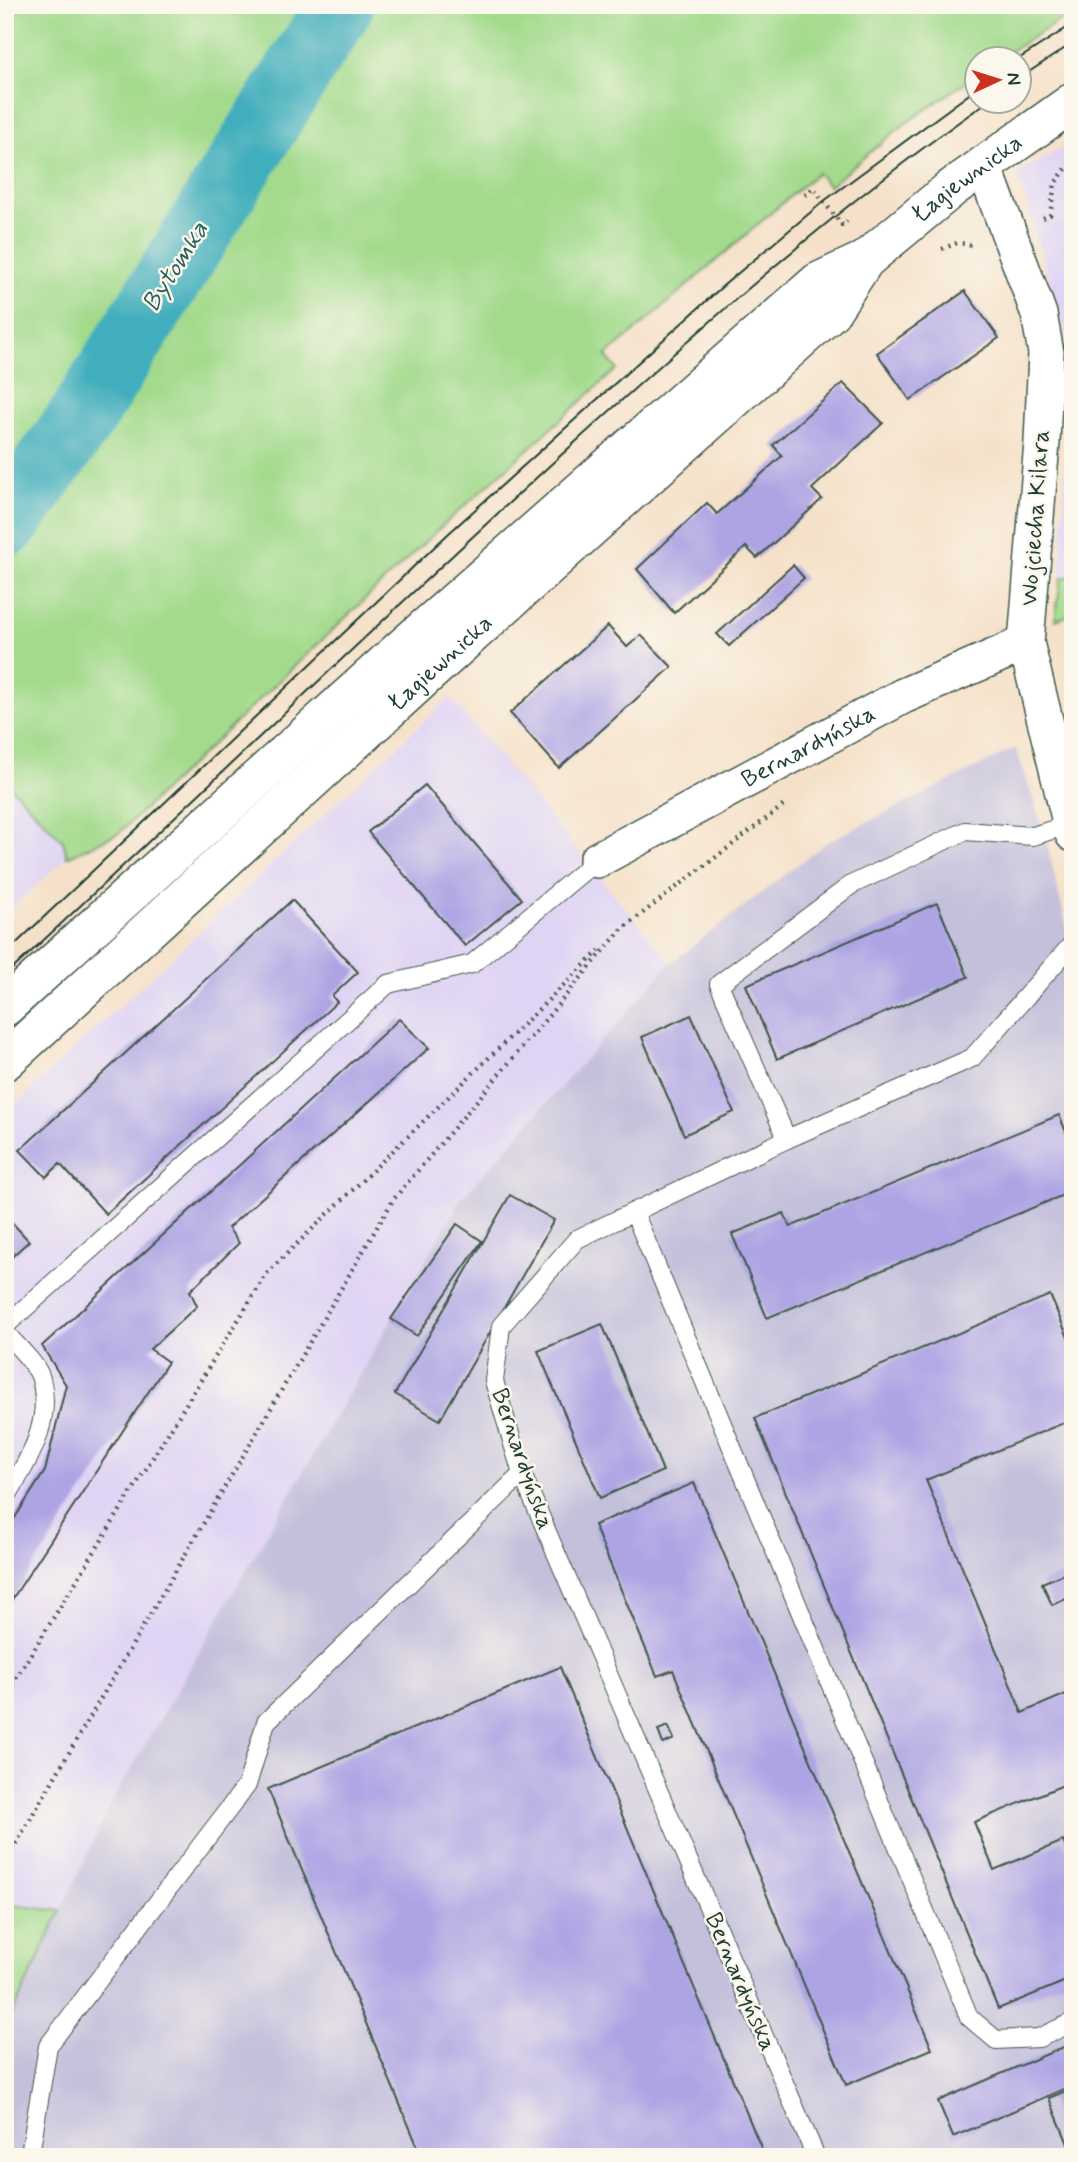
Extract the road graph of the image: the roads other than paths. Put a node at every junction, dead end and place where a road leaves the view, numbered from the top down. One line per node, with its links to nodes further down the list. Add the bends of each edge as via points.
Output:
1 (1073, 102): 2 (main road, Łagiewnicka)
2 (983, 164): 3 (main road, Łagiewnicka); 4 (street, Wojciecha Kilara, via 1039,314 1046,353)
3 (865, 260): 8 (main road, Łagiewnicka, via 818,282 402,648); 9 (main road, Łagiewnicka, via 831,312)
4 (1026, 643): 5 (street, Wojciecha Kilara); 6 (street, Bernardyńska, via 903,696)
5 (1072, 829): 10 (lane, via 1034,836 965,831 851,885 719,984)
6 (597, 860): 12 (lane, via 472,964 388,984)
7 (1073, 943): 10 (lane, Bernardyńska, via 972,1058)
8 (5, 1007)
9 (5, 1061)
10 (787, 1139): 11 (lane, Bernardyńska)
11 (634, 1212): 14 (lane, Bernardyńska, via 577,1239 501,1326 494,1381); 16 (lane, via 969,2017 996,2040 1039,2038)
12 (5, 1326)
13 (5, 1332): 15 (lane, via 41,1377 44,1421)
14 (522, 1474): 17 (lane, via 266,1722 247,1785 48,2046); 18 (lane, Bernardyńska)
15 (5, 1499)
16 (1073, 2022)
17 (29, 2154)
18 (816, 2157)

